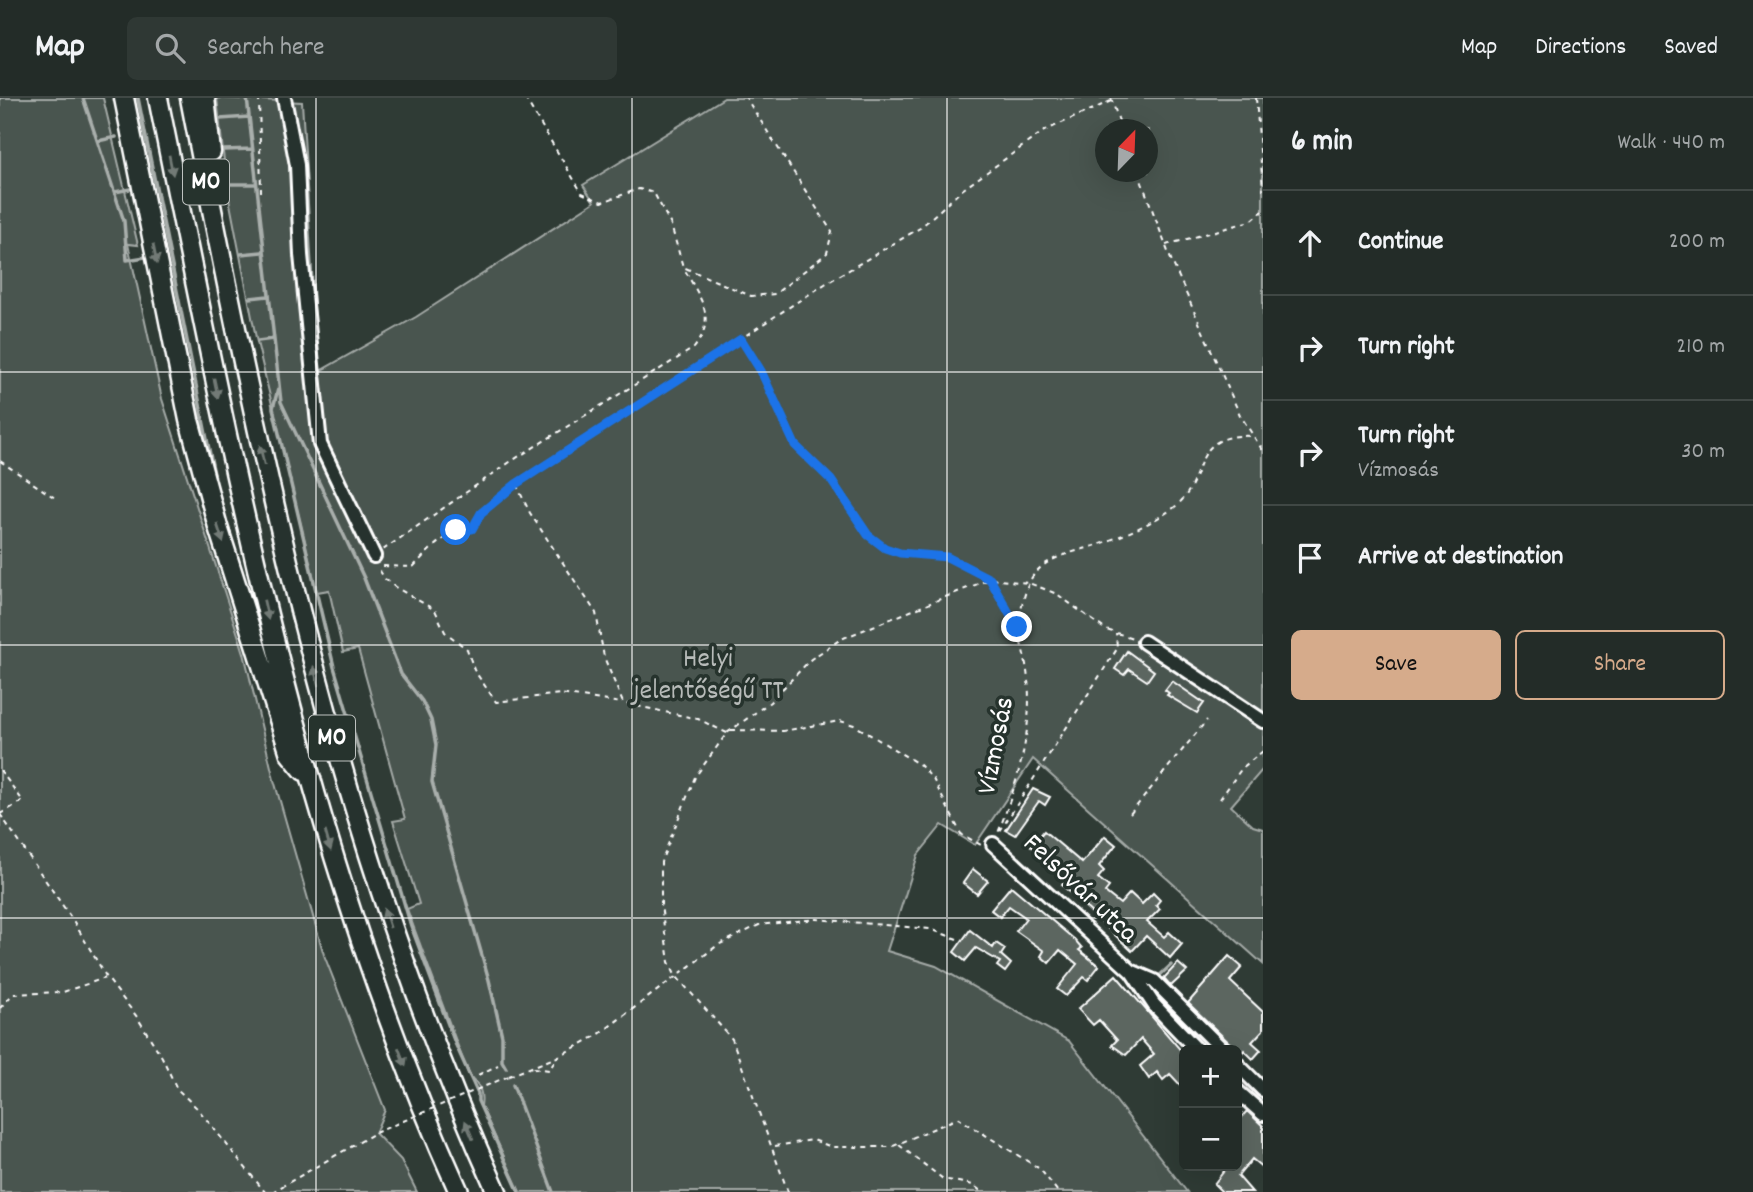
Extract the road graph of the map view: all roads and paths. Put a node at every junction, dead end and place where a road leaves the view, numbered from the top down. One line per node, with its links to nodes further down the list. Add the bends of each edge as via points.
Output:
1 (115, 98): 15 (highway, via 125,138)
2 (124, 98): 15 (highway)
3 (158, 98): 42 (highway, M0, one-way to 42, via 231,460)
4 (190, 98): 21 (highway, M0)
5 (205, 98): 21 (highway)
6 (258, 98): 18 (path)
7 (284, 98): 29 (street, via 297,165 320,444)
8 (525, 98): 22 (path, via 582,193 602,202 639,189 654,194 671,225)
9 (746, 98): 22 (path, via 832,232 827,253 775,294 751,296)
10 (1256, 98): 12 (path)
11 (1111, 99): 14 (path); 23 (path, via 1052,126 962,190 920,228)
12 (1258, 108): 13 (path); 17 (path)
13 (1263, 109)
14 (1118, 119)
15 (138, 163): 42 (highway, one-way to 42, via 171,337 209,497 290,754)
16 (1142, 182): 20 (path)
17 (1263, 190)
18 (261, 192)
19 (1263, 211): 20 (path, via 1251,221)
20 (1165, 245): 24 (path)
21 (223, 267): 67 (highway, M0, one-way to 21, via 416,1001 339,761 291,582)
22 (683, 267): 29 (path, via 706,314 707,331 694,348 510,463)
23 (741, 339): 27 (path); 30 (path, via 795,445 831,480 868,535 885,548 947,557)
24 (1251, 436): 25 (path); 31 (path, via 1220,439 1206,451 1187,492 1171,510 1046,564)
25 (1263, 451)
26 (0, 461): 28 (path)
27 (516, 484): 35 (path, via 596,613 604,657); 35 (path, via 481,513 472,529 456,530 428,548 413,567 383,566 380,571 395,586 435,610 444,632 467,649 474,670 496,702 560,694)
28 (55, 498)
29 (374, 556)
30 (990, 579): 31 (path); 32 (path, Vízmosás); 38 (path, via 842,639)
31 (1029, 583): 32 (path); 33 (path, via 1057,594 1106,630)
32 (1017, 627): 46 (path, Vízmosás, via 1029,669 1030,706 1018,765)
33 (1116, 632): 34 (path); 46 (path, via 1117,649)
34 (1144, 642): 37 (street)
35 (623, 703): 39 (path, via 698,719)
36 (1207, 720): 45 (path)
37 (1263, 721)
38 (731, 730): 39 (path); 46 (path, via 783,731 828,721 853,725 920,765 933,779 961,834 981,845)
39 (727, 733): 49 (path, via 695,777 661,862 661,905)
40 (1263, 751): 43 (path, via 1242,768)
41 (0, 769): 44 (path, via 23,801)
42 (309, 776): 66 (highway, M0, one-way to 66, via 383,1007)
43 (1220, 799)
44 (0, 814): 50 (path)
45 (1130, 814)
46 (993, 844): 48 (street, Felsővár utca)
47 (957, 939): 49 (path, via 930,929 816,919 759,925 718,945)
48 (1132, 972): 52 (street, Felsővár utca, via 1154,1005); 53 (street, Felsővár utca, via 1154,981)
49 (675, 975): 54 (path, via 598,1035); 63 (path, via 732,1039)
50 (107, 978): 51 (path, via 56,993 13,993); 64 (path, via 162,1057 177,1089)
51 (0, 1008)
52 (1192, 1045)
53 (1218, 1045)
54 (557, 1057): 56 (path); 56 (path, via 549,1070)
55 (498, 1065): 58 (path)
56 (533, 1068): 65 (path, bridge, via 375,1133)
57 (1242, 1071): 59 (street)
58 (478, 1075)
59 (1263, 1090)
60 (1242, 1095): 61 (street)
61 (1263, 1114)
62 (898, 1144): 63 (path, via 832,1146 813,1140); 69 (path, via 943,1179 973,1185); 70 (path, via 958,1118 1040,1169)
63 (774, 1146): 68 (path)
64 (265, 1192)
65 (272, 1192)
66 (459, 1192)
67 (497, 1192)
68 (789, 1192)
69 (982, 1192)
70 (1058, 1192)

